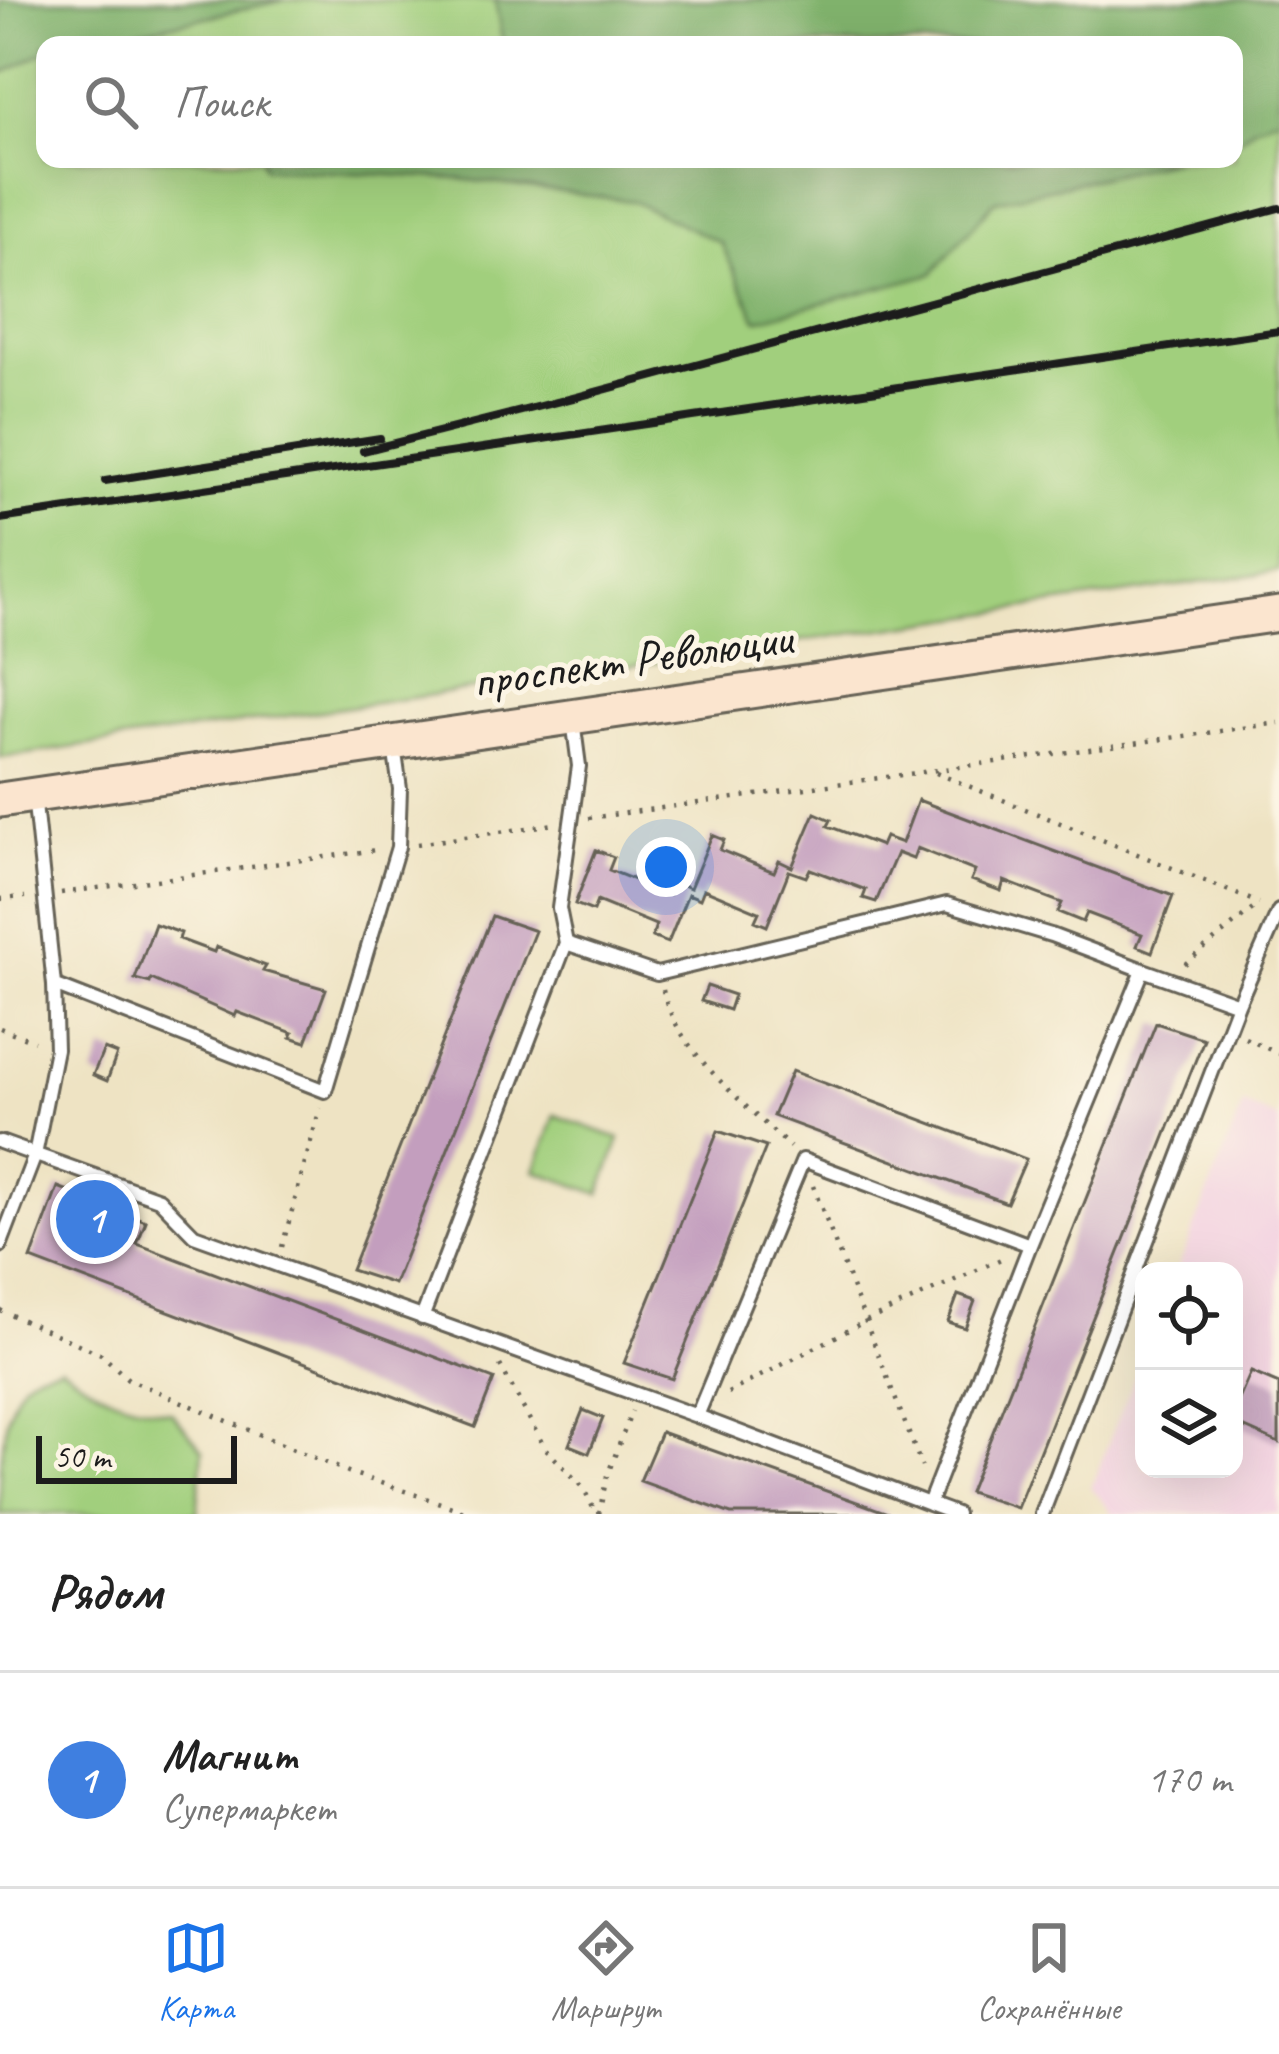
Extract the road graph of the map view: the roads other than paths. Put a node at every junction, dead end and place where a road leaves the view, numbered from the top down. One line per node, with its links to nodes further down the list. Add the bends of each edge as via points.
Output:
1 (1279, 614): 2 (main road, проспект Революции)
2 (573, 714): 3 (main road, проспект Революции); 7 (lane, via 579,766 559,908)
3 (394, 740): 4 (main road, проспект Революции); 11 (lane, via 398,847 325,1091)
4 (34, 794): 5 (main road, проспект Революции); 11 (lane)
5 (0, 800)
6 (1279, 911): 8 (lane)
7 (566, 943): 10 (lane, via 657,974 947,904); 17 (lane)
8 (1264, 946): 9 (lane); 12 (lane)
9 (1279, 953)
10 (1143, 970): 12 (lane); 15 (lane)
11 (54, 985): 14 (lane, via 56,1049)
12 (1238, 1004): 21 (lane)
13 (0, 1142): 14 (lane)
14 (35, 1155): 16 (lane); 17 (lane, via 159,1199 194,1235)
15 (1030, 1245): 18 (lane, via 803,1160); 19 (lane)
16 (0, 1246)
17 (422, 1318): 18 (lane)
18 (699, 1411): 19 (lane)
19 (931, 1499): 20 (lane)
20 (956, 1514)
21 (1042, 1514)

